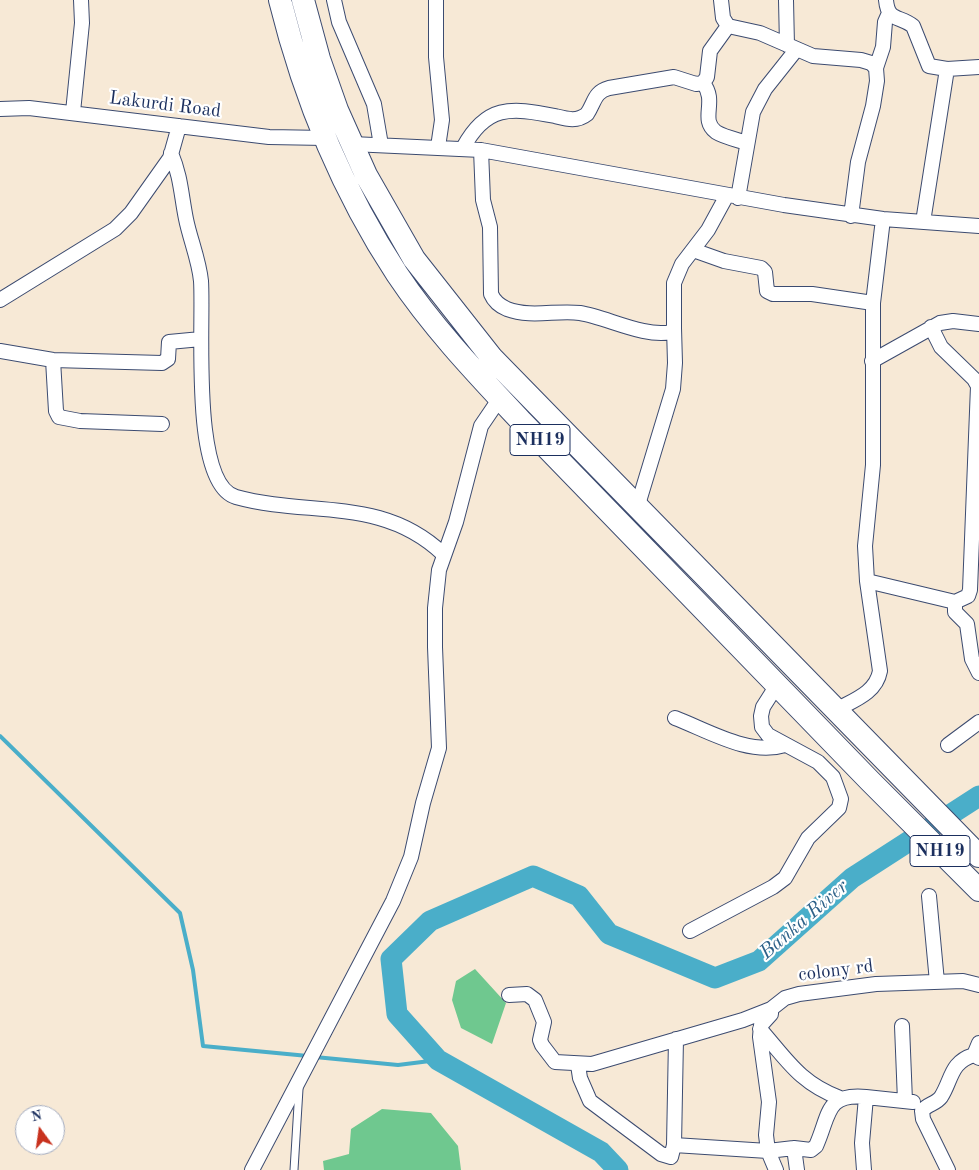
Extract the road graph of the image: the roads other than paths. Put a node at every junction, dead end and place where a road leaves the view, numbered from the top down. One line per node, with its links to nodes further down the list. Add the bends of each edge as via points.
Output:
1 (81, 0): 16 (street, via 82,23)
2 (280, 0): 18 (highway, NH19, via 298,66)
3 (303, 0): 20 (highway, NH19, via 319,59)
4 (334, 0): 21 (street, via 339,22 374,104)
5 (436, 0): 22 (street, via 436,57 442,120)
6 (721, 0): 9 (street, via 722,18)
7 (786, 0): 10 (street)
8 (888, 6): 12 (street, via 883,47); 13 (street, via 893,17 913,26 929,66)
9 (728, 26): 10 (street, via 760,33); 14 (street, via 710,51 707,78)
10 (792, 47): 12 (street, via 813,56 861,60); 19 (street, via 758,100)
11 (979, 67): 13 (street)
12 (876, 68): 27 (street, via 876,89 858,162)
13 (947, 69): 29 (street)
14 (703, 84): 19 (street, via 711,98 710,124 717,132); 23 (street, via 674,77 600,90 588,114 576,120 507,111 492,114 481,121)
15 (0, 109): 16 (street, Lakurdi Road)
16 (73, 112): 17 (street, Lakurdi Road)
17 (179, 126): 18 (street, Lakurdi Road, via 269,137); 25 (street)
18 (324, 138): 42 (highway, NH19, via 370,229 398,275 463,358)
19 (747, 143): 26 (street)
20 (352, 144): 21 (street); 44 (highway, NH19, via 414,259 492,358)
21 (381, 145): 22 (street)
22 (438, 147): 23 (street)
23 (464, 148): 24 (street)
24 (481, 150): 26 (street); 35 (street, via 494,301 507,309 532,314 580,313 648,331 668,333)
25 (171, 153): 32 (street, via 149,191 115,229); 37 (street, via 180,176 201,280)
26 (732, 197): 27 (street); 31 (street)
27 (851, 216): 28 (street)
28 (883, 219): 29 (street); 33 (street)
29 (923, 222): 30 (street)
30 (979, 226)
31 (693, 250): 33 (street, via 724,261 761,268 765,272 767,291 772,294 812,294); 35 (street, via 682,264 674,283)
32 (0, 300)
33 (873, 303): 40 (street)
34 (979, 324): 36 (street, via 953,321)
35 (674, 328): 44 (street, via 673,389)
36 (931, 328): 40 (street); 41 (street, via 941,347)
37 (201, 339): 39 (street, via 169,342 168,359 162,363); 45 (street, via 208,450 224,491 235,497 288,506 349,510 380,518 426,538)
38 (0, 350): 39 (street)
39 (53, 360): 43 (street, via 59,417 80,421)
40 (872, 360): 46 (street, via 873,465 865,546)
41 (978, 386): 47 (street, via 970,590 968,596)
42 (500, 398): 45 (street, via 481,426 456,522); 49 (highway, NH19)
43 (162, 424)
44 (637, 508): 50 (highway, NH19)
45 (443, 554): 68 (street, via 435,608 439,748 411,857 393,901)
46 (867, 581): 47 (street); 50 (street, via 880,671 878,682)
47 (955, 602): 48 (street, via 955,612 967,624 972,659)
48 (979, 672)
49 (777, 685): 53 (street, via 763,707 762,727 768,736); 56 (highway, NH19)
50 (836, 710): 55 (highway, NH19)
51 (676, 718): 53 (street, via 750,747)
52 (979, 722): 54 (street)
53 (785, 745): 58 (street, via 818,762 833,777 841,799 839,808 808,838 785,878)
54 (948, 745)
55 (979, 856)
56 (979, 890)
57 (929, 896): 59 (street)
58 (690, 931)
59 (938, 982): 60 (street, colony rd); 62 (street, colony rd, via 820,990 789,996)
60 (979, 985)
61 (509, 995): 67 (street, colony rd, via 532,996 544,1022 540,1040 545,1052 555,1062)
62 (771, 1009): 64 (street); 65 (street, colony rd)
63 (902, 1026): 71 (street)
64 (760, 1029): 70 (street, via 798,1074 811,1085); 75 (street, via 769,1102)
65 (676, 1039): 67 (street, colony rd, via 592,1064); 73 (street)
66 (977, 1052): 72 (street, via 955,1068 941,1098)
67 (578, 1065): 73 (street, via 590,1100 609,1117 667,1158 674,1152)
68 (299, 1081): 76 (street); 77 (lane)
69 (866, 1097): 70 (street, via 850,1095); 71 (street); 80 (street, via 862,1143)
70 (840, 1098): 74 (street, via 832,1105 816,1146 811,1150)
71 (905, 1101): 72 (street)
72 (925, 1107): 81 (street, via 923,1119)
73 (674, 1145): 75 (street)
74 (794, 1148): 75 (street); 79 (street)
75 (768, 1151): 78 (street)
76 (252, 1170)
77 (294, 1170)
78 (776, 1170)
79 (797, 1170)
80 (864, 1170)
81 (948, 1170)

